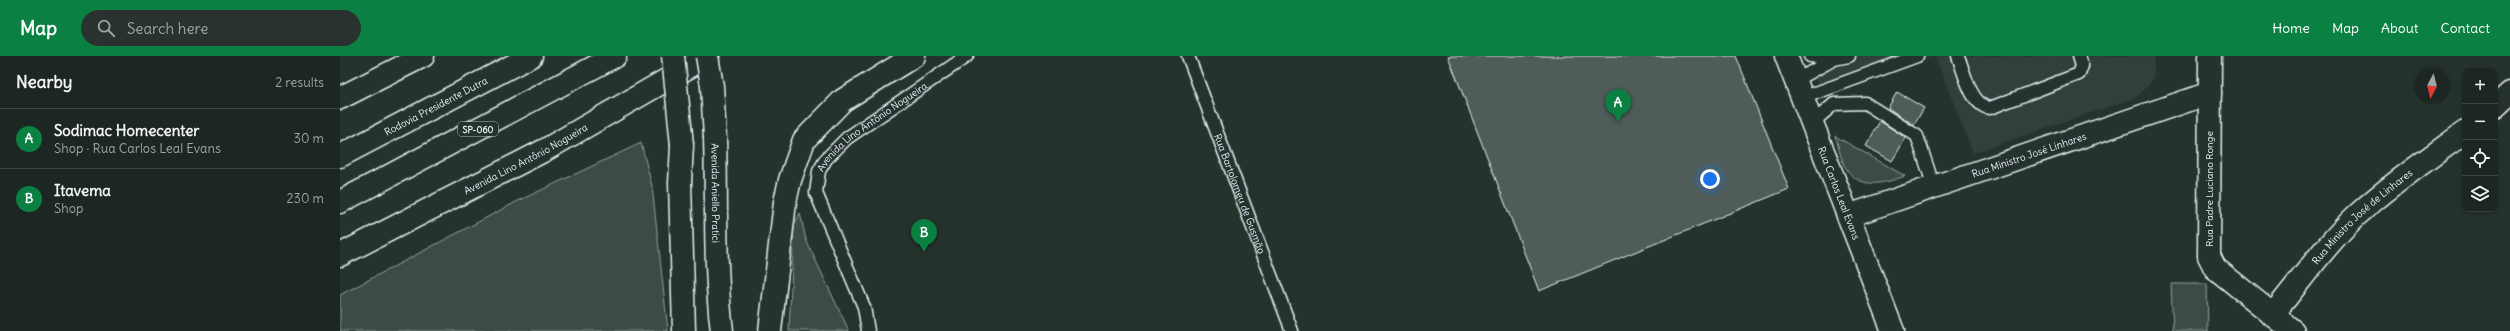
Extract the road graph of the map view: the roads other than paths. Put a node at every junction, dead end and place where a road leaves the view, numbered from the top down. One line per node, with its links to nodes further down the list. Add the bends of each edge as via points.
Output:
1 (399, 56): 18 (main road)
2 (423, 56): 22 (main road)
3 (531, 56): 26 (main road, Rodovia Presidente Dutra)
4 (615, 56): 28 (main road, SP-060)
5 (673, 56): 32 (main road, bridge, via 682,145 680,183)
6 (707, 56): 30 (main road, Avenida Lino Antônio Nogueira, via 545,150); 33 (main road, Avenida Aniello Pratici, bridge, via 712,86 715,138 715,227)
7 (914, 56): 34 (main road, via 843,100 804,140 785,202)
8 (967, 56): 35 (lane, Avenida Lino Antônio Nogueira, via 847,138 826,159 819,171 816,193 864,307)
9 (1188, 56): 36 (lane, Rua Bartolomeu de Gusmão)
10 (1786, 56): 19 (main road, Rua Carlos Leal Evans)
11 (1810, 56): 17 (lane)
12 (1848, 56): 17 (lane)
13 (1917, 56): 19 (lane)
14 (1958, 56): 15 (lane, via 1976,99 1981,105 1990,108 2079,74 2082,66)
15 (2079, 56)
16 (2210, 56): 20 (main road, Rua Padre Luciano Ronge)
17 (1834, 59): 19 (lane)
18 (340, 82)
19 (1799, 89): 24 (main road, Rua Carlos Leal Evans)
20 (2210, 93): 27 (main road, Rua Ministro José Linhares); 31 (main road, Rua Padre Luciano Ronge, via 2209,256 2215,268)
21 (2510, 93): 23 (main road)
22 (340, 98)
23 (2497, 104)
24 (1812, 123): 27 (lane, via 1834,104 1865,103 1916,136); 29 (main road, Rua Carlos Leal Evans)
25 (2462, 134): 31 (main road, Rua Ministro José de Linhares, via 2390,187 2356,216 2331,242)
26 (340, 156)
27 (1934, 187): 29 (main road, Rua Ministro José Linhares)
28 (340, 202)
29 (1848, 216): 37 (main road, Rua Carlos Leal Evans)
30 (340, 255)
31 (2272, 315): 38 (main road, Rua Padre Luciano Ronge)
32 (684, 331)
33 (722, 331)
34 (770, 331)
35 (868, 331)
36 (1292, 331)
37 (1893, 331)
38 (2293, 331)

